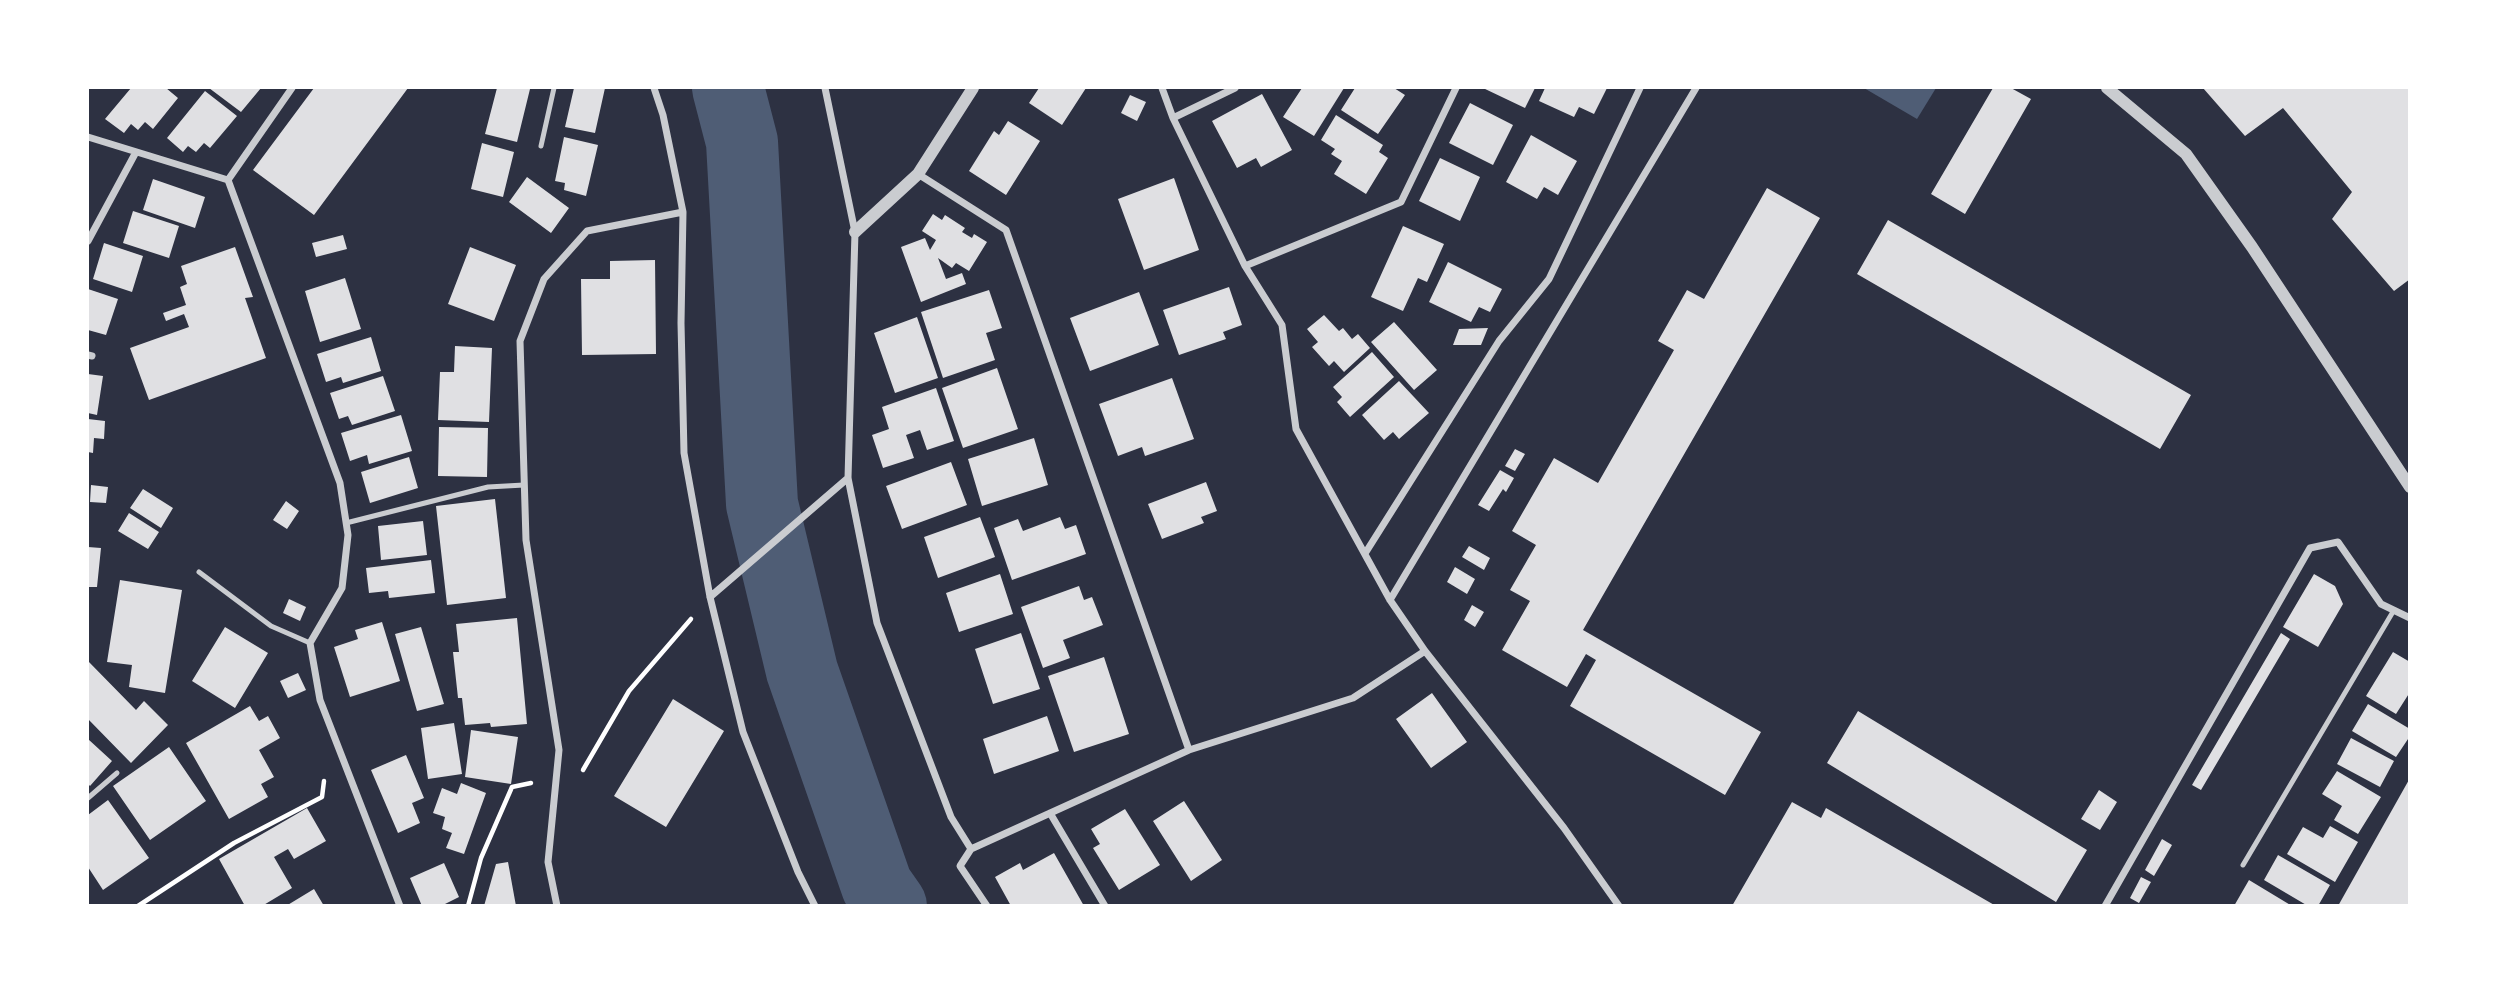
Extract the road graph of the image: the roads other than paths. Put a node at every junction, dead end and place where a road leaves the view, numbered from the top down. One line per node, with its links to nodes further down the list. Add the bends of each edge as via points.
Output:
1 (292, 88): 17 (street)
2 (554, 88): 14 (lane)
3 (654, 88): 18 (street)
4 (825, 88): 19 (street)
5 (973, 88): 16 (street)
6 (1161, 88): 12 (street)
7 (1235, 88): 12 (street)
8 (1457, 88): 21 (street, via 1401,202)
9 (1640, 88): 26 (street, via 1549,279 1499,341)
10 (1696, 88): 29 (street)
11 (2107, 88): 24 (street, via 2186,154)
12 (1173, 118): 21 (street)
13 (88, 137): 15 (street)
14 (541, 146)
15 (136, 152): 17 (street); 20 (street)
16 (918, 174): 19 (street); 34 (street, via 1006,230)
17 (228, 180): 25 (street, via 340,482)
18 (683, 212): 23 (street, via 587,231 544,279 520,341); 28 (street, via 684,453)
19 (855, 232): 22 (street)
20 (88, 241)
21 (1245, 266): 26 (street, via 1282,326 1296,429)
22 (848, 478): 28 (street); 38 (street, via 877,623 951,817)
23 (524, 485): 25 (lane, via 488,487); 41 (street, via 526,540 559,750 548,862)
24 (2410, 487)
25 (346, 523): 32 (street, via 342,588)
26 (1366, 552): 29 (street)
27 (200, 572): 32 (lane, via 271,626)
28 (710, 597): 42 (street, via 743,732)
29 (1391, 600): 33 (street)
30 (2394, 610): 31 (street); 39 (lane); 46 (street, via 2381,604 2338,542 2310,548)
31 (2410, 618)
32 (310, 643): 40 (street, via 320,700)
33 (1425, 651): 34 (street, via 1353,698); 45 (street)
34 (1189, 750): 37 (street)
35 (117, 774): 36 (lane)
36 (88, 798)
37 (1050, 813): 38 (street); 44 (street)
38 (971, 849): 43 (street, via 960,866)
39 (2243, 865)
40 (400, 905)
41 (557, 905)
42 (815, 905)
43 (987, 905)
44 (1105, 905)
45 (1619, 905)
46 (2105, 905)

